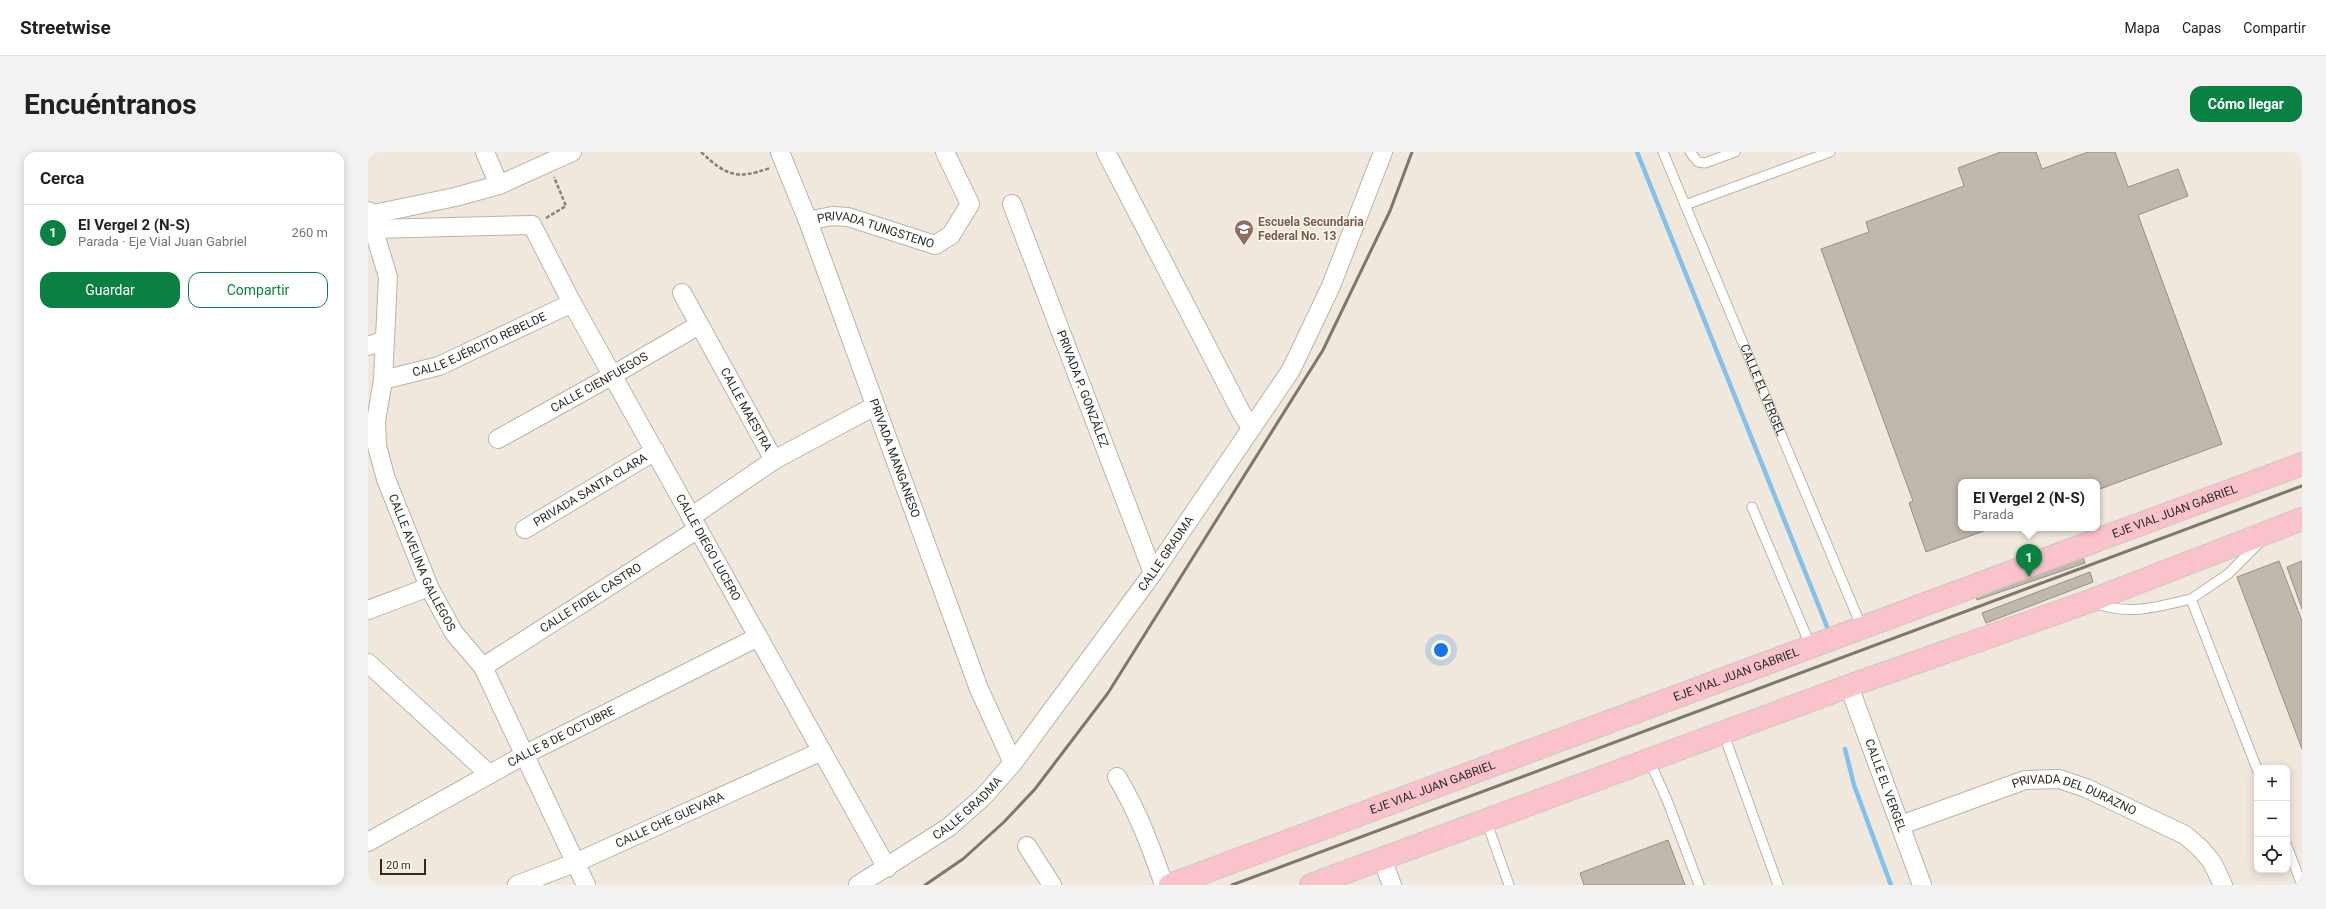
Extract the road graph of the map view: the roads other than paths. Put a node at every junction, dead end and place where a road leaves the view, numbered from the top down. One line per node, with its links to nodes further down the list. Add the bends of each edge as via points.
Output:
1 (485, 152): 11 (street)
2 (572, 152): 11 (street)
3 (945, 152): 15 (street, PRIVADA TUNGSTENO, via 970,204 951,235 935,245 848,217 832,216)
4 (1106, 152): 25 (street)
5 (1383, 152): 25 (street, CALLE GRADMA, via 1331,286 1291,370)
6 (1663, 152): 13 (lane, CALLE EL VERGEL)
7 (1690, 152): 8 (lane, via 1698,162 1705,163)
8 (1735, 152)
9 (1830, 152): 13 (lane)
10 (782, 158): 15 (street, PRIVADA MANGANESO)
11 (499, 185): 14 (street)
12 (1012, 204): 35 (street, PRIVADA P. GONZÁLEZ)
13 (1685, 205): 40 (lane, CALLE EL VERGEL)
14 (370, 221): 17 (street, CALLE DIEGO LUCERO, via 532,225); 19 (street, CALLE AVELINA GALLEGOS, via 388,277)
15 (808, 221): 23 (street, PRIVADA MANGANESO)
16 (682, 293): 18 (street, CALLE MAESTRA)
17 (572, 303): 21 (street, CALLE DIEGO LUCERO); 22 (street, CALLE EJÉRCITO REBELDE, via 439,366)
18 (699, 325): 21 (street, CALLE CIENFUEGOS); 28 (street, CALLE MAESTRA)
19 (385, 340): 20 (street); 22 (street, CALLE AVELINA GALLEGOS)
20 (368, 346)
21 (613, 375): 26 (street, CALLE CIENFUEGOS); 27 (street, CALLE DIEGO LUCERO)
22 (383, 380): 24 (street, CALLE AVELINA GALLEGOS)
23 (875, 406): 28 (street); 50 (street, PRIVADA MANGANESO, via 979,689)
24 (372, 423): 36 (street, CALLE AVELINA GALLEGOS, via 386,479)
25 (1251, 428): 35 (street, CALLE GRADMA)
26 (498, 439)
27 (655, 451): 32 (street, CALLE DIEGO LUCERO); 33 (street, PRIVADA SANTA CLARA)
28 (774, 460): 32 (street, CALLE MAESTRA)
29 (2302, 464): 40 (main road, EJE VIAL JUAN GABRIEL)
30 (1752, 507): 42 (lane)
31 (2302, 519): 34 (main road)
32 (695, 523): 41 (street, CALLE DIEGO LUCERO); 44 (street, CALLE FIDEL CASTRO)
33 (525, 528)
34 (2269, 531): 37 (lane, via 2248,556 2228,574); 38 (main road)
35 (1153, 573): 50 (street, CALLE GRADMA)
36 (429, 587): 39 (street); 44 (street, CALLE AVELINA GALLEGOS, via 454,633)
37 (2191, 599): 38 (lane, via 2127,611); 51 (lane)
38 (2090, 601): 45 (main road)
39 (368, 610)
40 (1862, 628): 42 (main road, EJE VIAL JUAN GABRIEL)
41 (758, 637): 47 (street, CALLE DIEGO LUCERO); 48 (street, CALLE 8 DE OCTUBRE)
42 (1811, 647): 68 (main road, EJE VIAL JUAN GABRIEL)
43 (368, 663): 52 (street)
44 (483, 667): 48 (street, CALLE AVELINA GALLEGOS)
45 (1849, 686): 46 (main road); 55 (street, CALLE EL VERGEL)
46 (1723, 732): 49 (main road); 73 (lane)
47 (822, 751): 60 (street, CALLE CHE GUEVARA); 61 (street, CALLE DIEGO LUCERO)
48 (526, 754): 52 (street, CALLE 8 DE OCTUBRE); 60 (street, CALLE AVELINA GALLEGOS)
49 (1649, 760): 54 (main road); 72 (lane)
50 (1013, 763): 61 (street, CALLE GRADMA, via 983,797 949,827)
51 (2255, 765)
52 (489, 774): 56 (street, CALLE 8 DE OCTUBRE)
53 (1117, 777): 67 (street, via 1132,801 1147,834)
54 (1486, 820): 59 (main road); 71 (lane)
55 (1900, 825): 74 (street, CALLE EL VERGEL); 75 (street, PRIVADA DEL DURAZNO, via 2025,780 2059,779 2086,788 2185,836 2212,862)
56 (368, 842)
57 (1027, 846): 66 (street)
58 (2290, 854): 62 (lane)
59 (1382, 859): 69 (main road); 70 (street)
60 (577, 862): 63 (street, CALLE CHE GUEVARA); 64 (street, CALLE AVELINA GALLEGOS)
61 (887, 868): 65 (street, CALLE GRADMA)
62 (2302, 884)
63 (517, 885)
64 (586, 885)
65 (858, 885)
66 (1052, 885)
67 (1164, 885)
68 (1170, 885)
69 (1311, 885)
70 (1392, 885)
71 (1509, 885)
72 (1699, 885)
73 (1778, 885)
74 (1922, 885)
75 (2223, 885)

